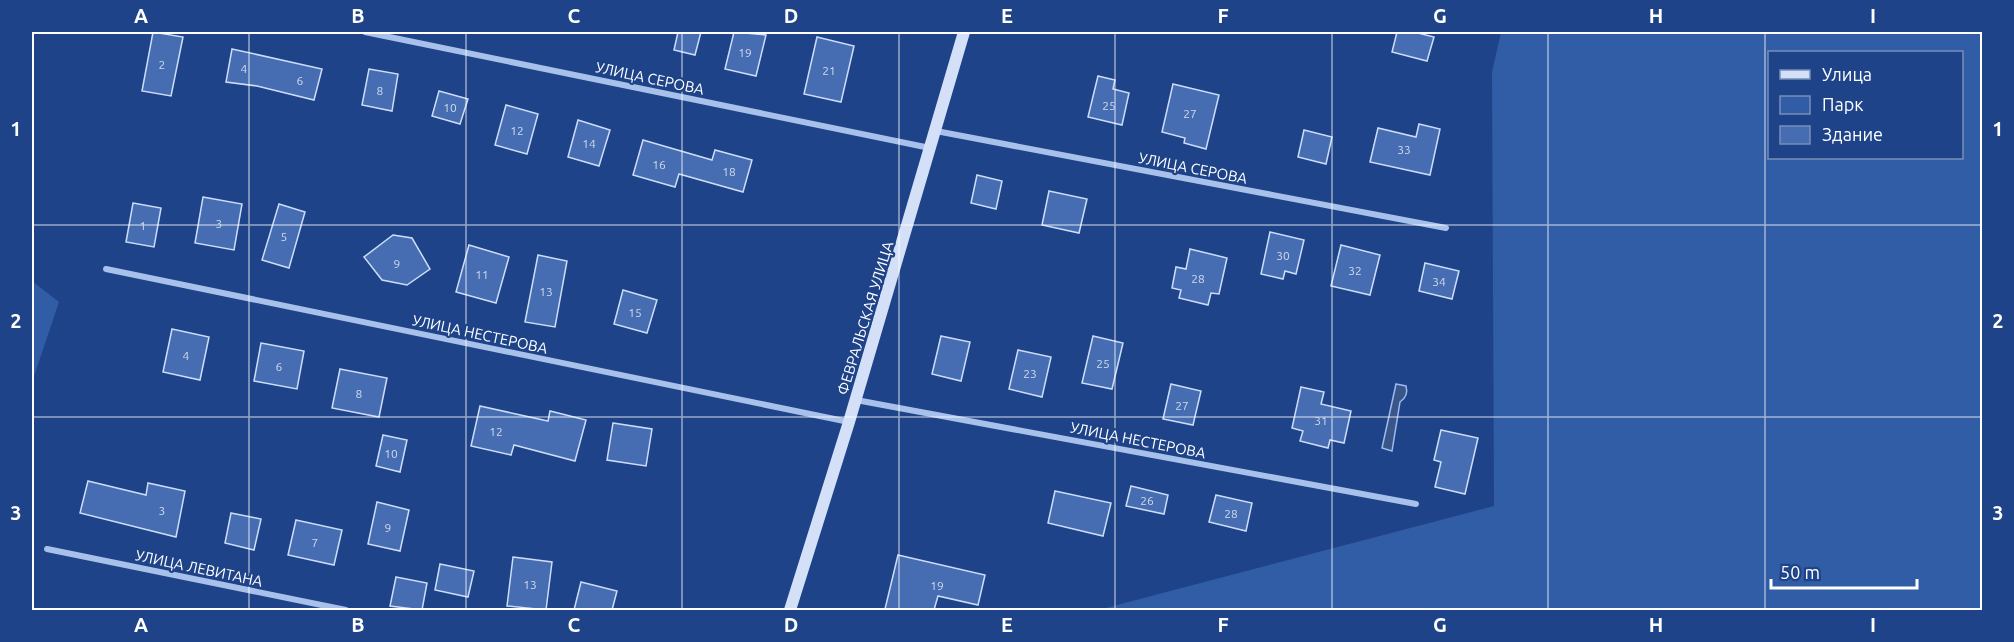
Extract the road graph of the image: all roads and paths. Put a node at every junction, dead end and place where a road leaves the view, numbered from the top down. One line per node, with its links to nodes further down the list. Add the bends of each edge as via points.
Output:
1 (365, 32): 4 (street, УЛИЦА СЕРОВА)
2 (964, 32): 3 (main road, ФЕВРАЛЬСКАЯ УЛИЦА)
3 (936, 131): 4 (main road, ФЕВРАЛЬСКАЯ УЛИЦА); 5 (street, УЛИЦА СЕРОВА)
4 (931, 148): 7 (main road, ФЕВРАЛЬСКАЯ УЛИЦА)
5 (1446, 228)
6 (106, 269): 8 (street, УЛИЦА НЕСТЕРОВА)
7 (856, 400): 8 (main road, ФЕВРАЛЬСКАЯ УЛИЦА); 9 (street, УЛИЦА НЕСТЕРОВА)
8 (849, 422): 12 (main road, ФЕВРАЛЬСКАЯ УЛИЦА)
9 (1416, 504)
10 (47, 549): 11 (street, УЛИЦА ЛЕВИТАНА)
11 (346, 610)
12 (790, 610)

